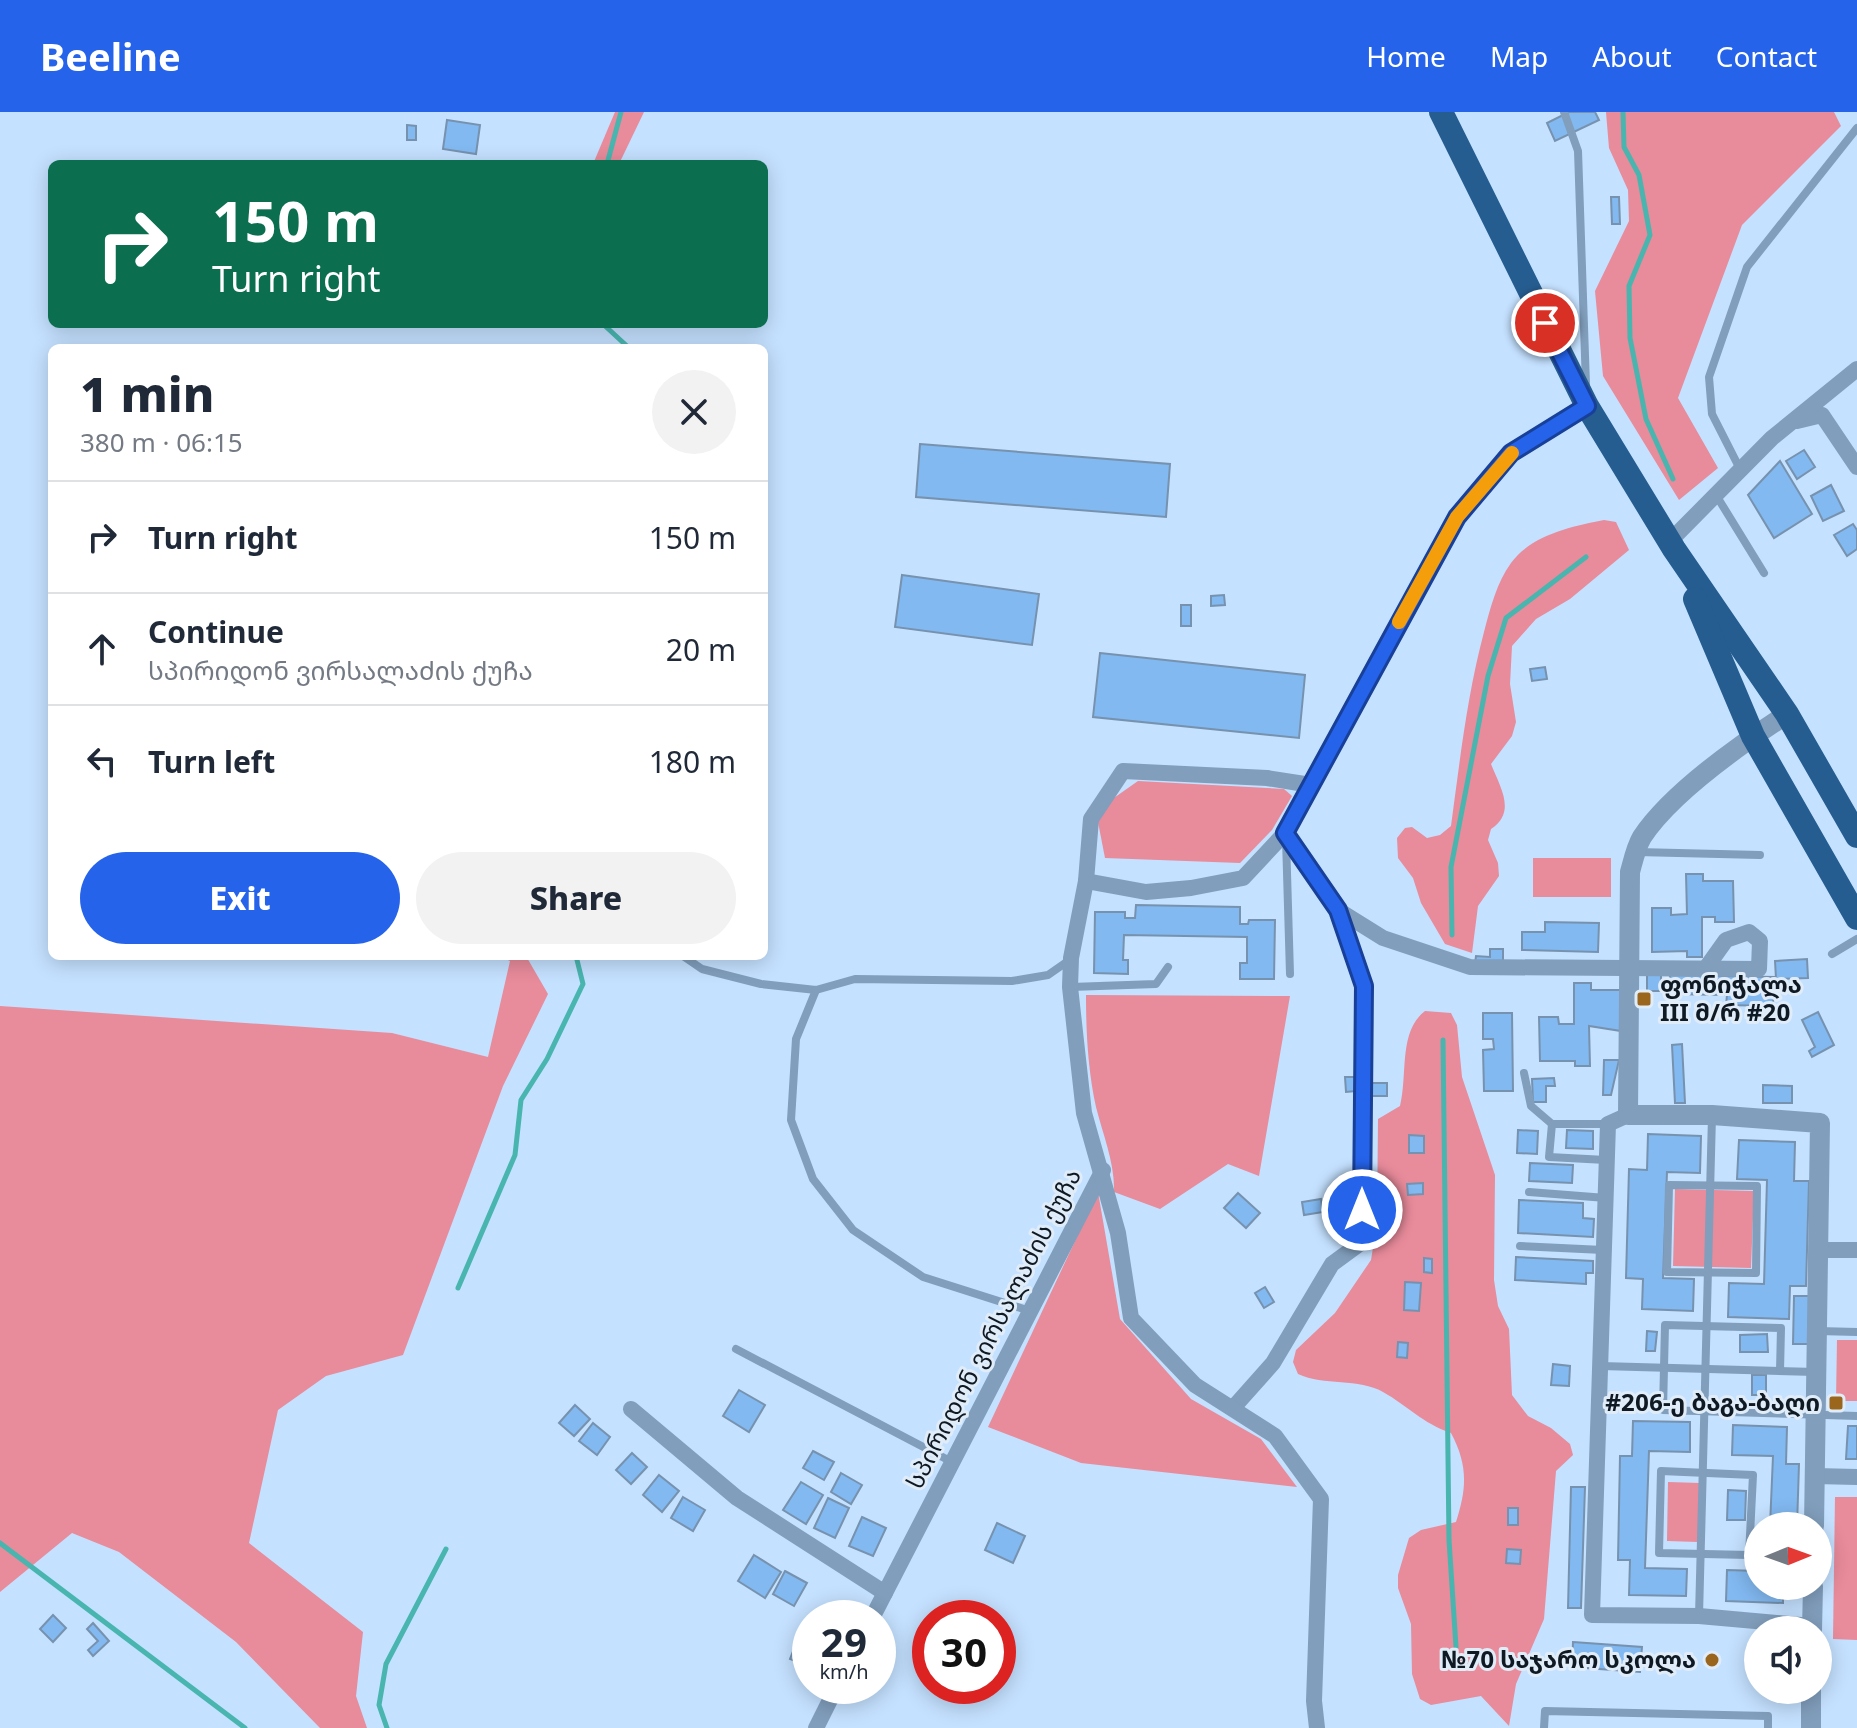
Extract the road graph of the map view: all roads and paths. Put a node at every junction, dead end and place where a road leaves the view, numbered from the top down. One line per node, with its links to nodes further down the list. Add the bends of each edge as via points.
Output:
1 (1441, 112): 5 (highway)
2 (1564, 112): 5 (lane, via 1578,151)
3 (1857, 128): 8 (lane, via 1747,267 1709,377 1712,414)
4 (1857, 369): 6 (street)
5 (1587, 406): 10 (highway); 14 (street, via 1511,453 1457,517)
6 (1788, 425): 7 (street, via 1822,415); 8 (street)
7 (1857, 467)
8 (1741, 471): 9 (street)
9 (1716, 495): 10 (street); 11 (lane)
10 (1672, 545): 12 (highway); 13 (highway)
11 (1764, 573)
12 (1787, 714): 13 (street); 16 (highway)
13 (1753, 736): 17 (street, via 1662,810); 21 (highway)
14 (1311, 785): 15 (street); 19 (street, სპირიდონ ვირსალაძის ქუჩა, via 1123,771 1091,819)
15 (1285, 833): 19 (street, via 1243,878 1146,892); 20 (street); 29 (lane)
16 (1857, 836)
17 (1636, 852): 18 (lane); 27 (street, via 1630,872)
18 (1760, 855)
19 (1086, 881): 24 (street, სპირიდონ ვირსალაძის ქუჩა)
20 (1338, 910): 27 (street, via 1383,938 1470,967); 57 (street, via 1364,986 1362,1242 1332,1264 1273,1363)
21 (1857, 918)
22 (1857, 939): 23 (lane)
23 (1832, 954)
24 (1071, 958): 30 (street, სპირიდონ ვირსალაძის ქუჩა); 31 (lane, via 1048,975 1012,981 855,979)
25 (689, 960): 31 (lane, via 702,969 761,984)
26 (1168, 967): 30 (lane, via 1156,984)
27 (1631, 968): 28 (street); 33 (street)
28 (1706, 968)
29 (1290, 974)
30 (1070, 987): 38 (street, სპირიდონ ვირსალაძის ქუჩა, via 1084,1113)
31 (816, 990): 47 (lane, via 796,1039 791,1120 813,1179 853,1230 923,1277)
32 (1524, 1073): 35 (lane, via 1531,1106)
33 (1628, 1115): 34 (street); 36 (street)
34 (1712, 1115): 39 (lane); 44 (street, via 1820,1123)
35 (1552, 1124): 36 (lane); 37 (lane, via 1549,1157)
36 (1608, 1124): 37 (street)
37 (1607, 1160): 41 (street)
38 (1103, 1170): 47 (street, სპირიდონ ვირსალაძის ქუჩა); 57 (street, via 1131,1318 1195,1385)
39 (1711, 1185): 46 (lane); 46 (lane, via 1669,1185 1667,1272); 46 (lane, via 1757,1186 1756,1273)
40 (1529, 1192): 41 (lane)
41 (1606, 1198): 43 (street)
42 (1520, 1246): 43 (lane)
43 (1604, 1250): 52 (street)
44 (1818, 1250): 45 (street); 49 (street)
45 (1857, 1250)
46 (1708, 1273): 48 (lane)
47 (1030, 1311): 62 (street, სპირიდონ ვირსალაძის ქუჩა)
48 (1707, 1326): 53 (lane, via 1665,1325); 54 (lane); 55 (lane, via 1781,1328)
49 (1817, 1331): 50 (lane); 56 (street)
50 (1857, 1332)
51 (736, 1349): 62 (lane)
52 (1600, 1366): 53 (lane); 70 (street, via 1592,1615)
53 (1664, 1368): 54 (lane); 59 (lane, via 1663,1410)
54 (1706, 1369): 55 (lane); 59 (lane)
55 (1780, 1371): 56 (lane)
56 (1816, 1372): 60 (street)
57 (1233, 1408): 75 (street, via 1275,1436 1321,1499)
58 (631, 1409): 68 (street, via 737,1498)
59 (1705, 1412): 60 (lane); 63 (lane)
60 (1816, 1414): 61 (lane); 64 (street)
61 (1857, 1416)
62 (952, 1462): 68 (street, სპირიდონ ვირსალაძის ქუჩა)
63 (1703, 1472): 67 (lane); 67 (lane, via 1661,1471 1659,1553); 67 (lane, via 1753,1475 1749,1555)
64 (1815, 1476): 65 (street); 66 (street)
65 (1857, 1477)
66 (1814, 1512)
67 (1701, 1554): 70 (lane)
68 (885, 1593): 69 (street, სპირიდონ ვირსალაძის ქუჩა)
69 (881, 1600)
70 (1699, 1616): 71 (street)
71 (1744, 1621)
72 (828, 1704): 74 (street)
73 (1811, 1704): 78 (street)
74 (816, 1728)
75 (1317, 1728)
76 (1544, 1728): 77 (lane, via 1545,1711 1768,1716)
77 (1768, 1728)
78 (1811, 1728)

